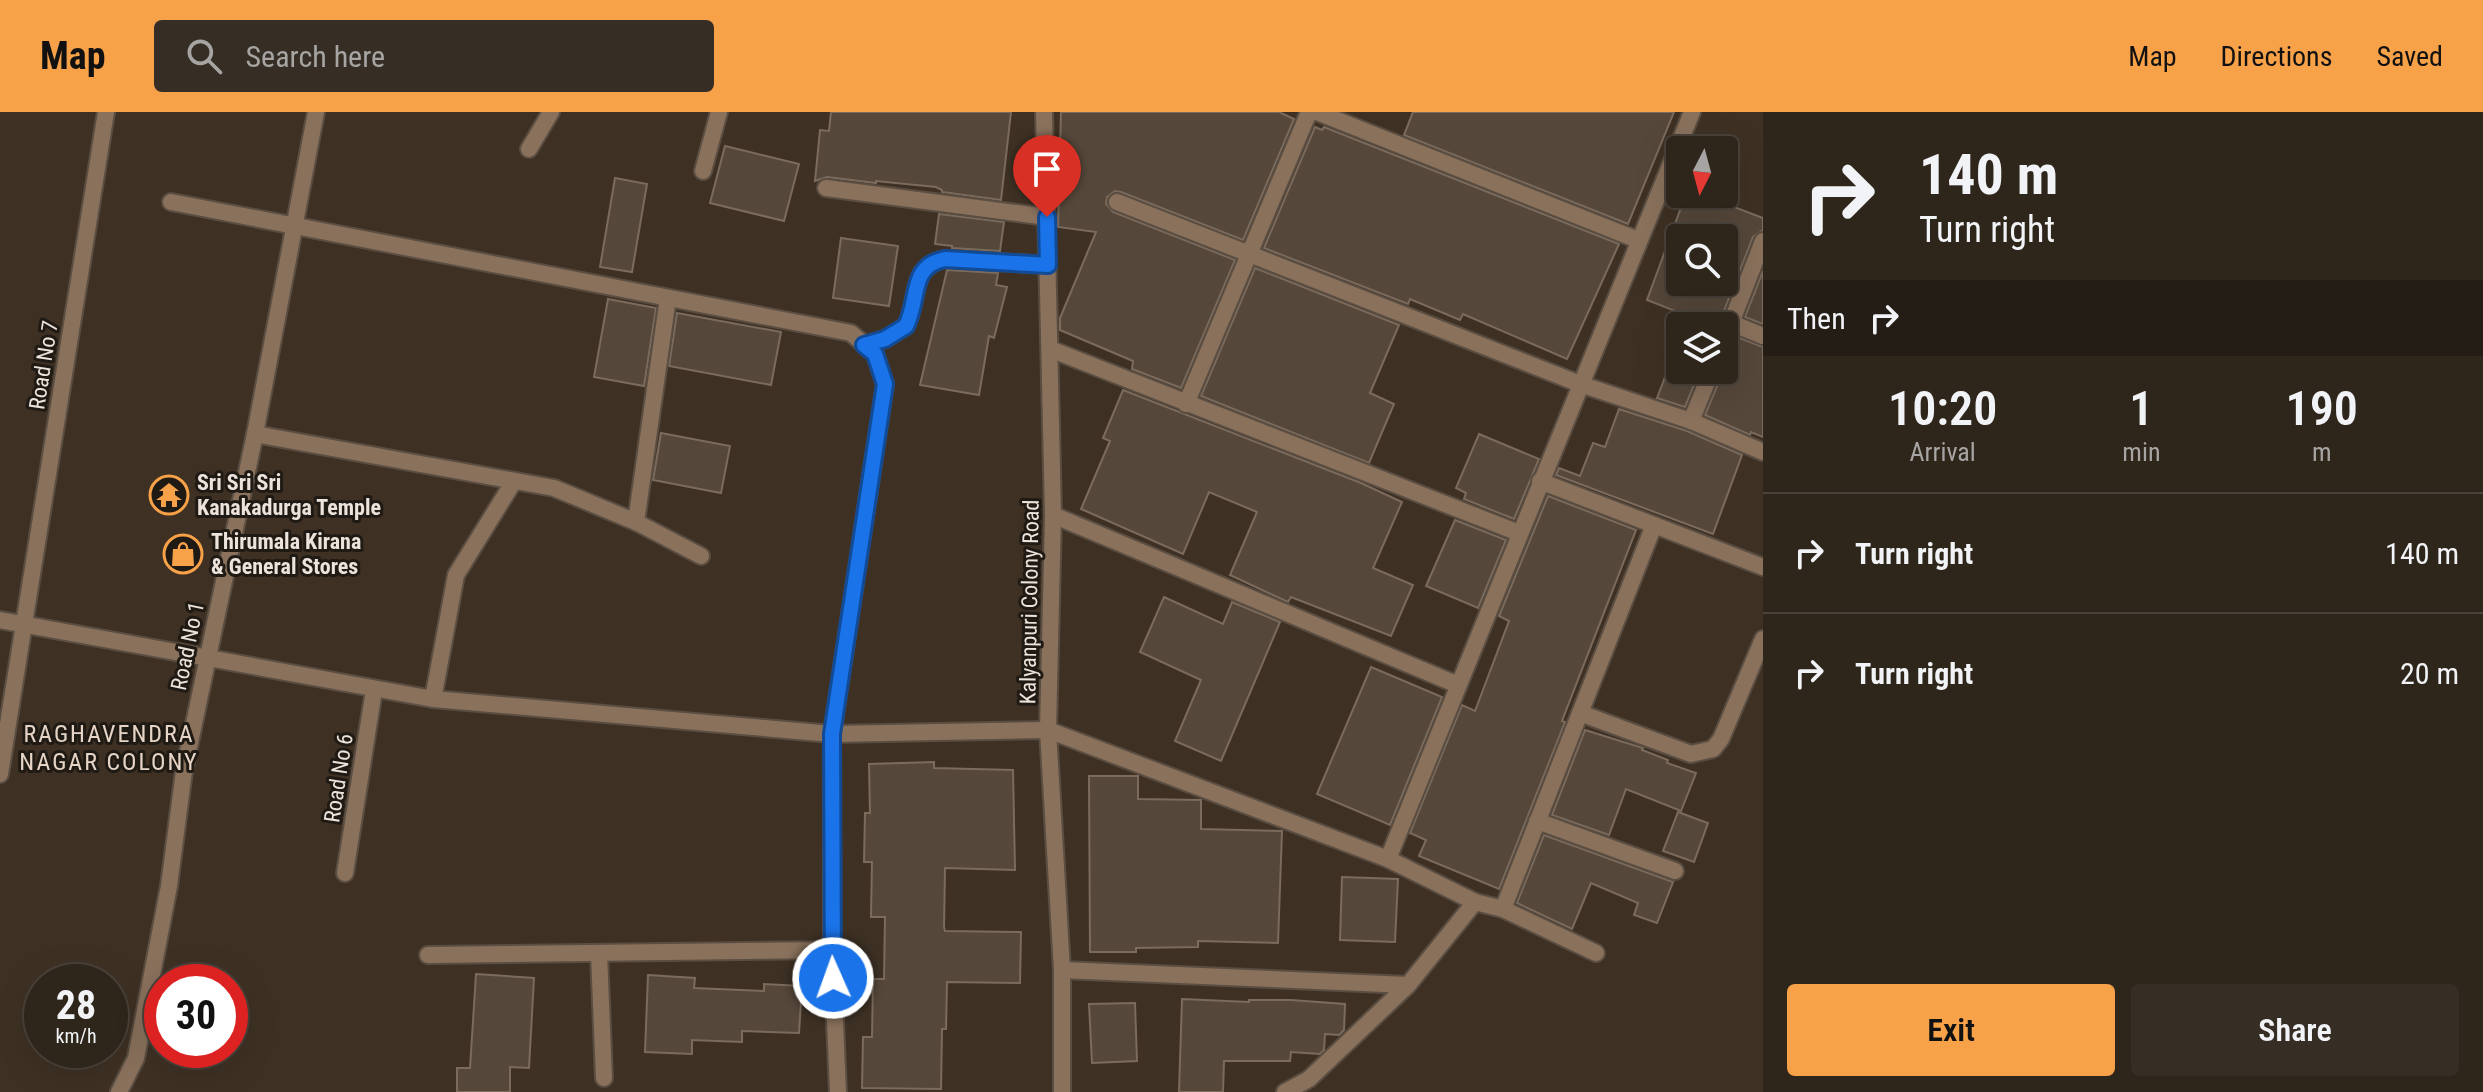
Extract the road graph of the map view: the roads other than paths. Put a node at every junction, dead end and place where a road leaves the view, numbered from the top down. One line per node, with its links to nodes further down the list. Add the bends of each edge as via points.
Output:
1 (106, 112): 41 (street, Road No 7)
2 (316, 112): 15 (street, Road No 1)
3 (551, 112): 9 (street)
4 (719, 112): 10 (street)
5 (1044, 112): 14 (street, Kalyanpuri Colony Road)
6 (1309, 112): 18 (street)
7 (1317, 112): 16 (street)
8 (1692, 112): 16 (street)
9 (529, 149)
10 (703, 171)
11 (826, 188): 14 (street)
12 (171, 202): 15 (street)
13 (1117, 202): 18 (street)
14 (1047, 217): 19 (street, Kalyanpuri Colony Road)
15 (294, 228): 20 (street); 30 (street, Road No 1)
16 (1638, 240): 26 (street)
17 (1763, 241): 21 (street)
18 (1249, 254): 26 (street); 28 (street)
19 (1048, 265): 24 (street, via 932,261 922,269 906,326); 25 (street, Kalyanpuri Colony Road)
20 (668, 298): 24 (street, via 851,333); 35 (street)
21 (1735, 312)
22 (1738, 326): 23 (street)
23 (1763, 336)
24 (864, 345): 49 (street, via 875,354 885,384)
25 (1050, 349): 28 (street); 34 (street, Kalyanpuri Colony Road)
26 (1580, 384): 29 (street); 33 (street)
27 (1706, 384): 29 (street)
28 (1186, 404): 37 (street)
29 (1691, 421): 31 (street)
30 (255, 434): 32 (street); 43 (street, Road No 1)
31 (1763, 452)
32 (514, 481): 35 (street, via 554,488); 46 (street, via 456,575)
33 (1540, 481): 36 (street); 37 (street)
34 (1053, 515): 44 (street); 48 (street, Kalyanpuri Colony Road)
35 (636, 522): 38 (street)
36 (1654, 525): 39 (street); 47 (street)
37 (1519, 533): 44 (street)
38 (701, 556)
39 (1763, 567)
40 (0, 620): 41 (street)
41 (24, 624): 43 (street); 50 (street, Road No 7)
42 (1763, 639): 47 (street, via 1713,749 1691,754)
43 (207, 656): 45 (street); 65 (street, Road No 1, via 136,1058)
44 (1458, 685): 52 (street)
45 (374, 690): 46 (street); 54 (street, Road No 6)
46 (433, 699): 49 (street)
47 (1580, 713): 51 (street)
48 (1048, 730): 49 (street); 52 (street); 61 (street, Kalyanpuri Colony Road)
49 (832, 734): 57 (street)
50 (0, 774)
51 (1537, 821): 53 (street); 56 (street)
52 (1388, 859): 55 (street)
53 (1675, 871)
54 (345, 873)
55 (1475, 902): 56 (street); 62 (street)
56 (1503, 909): 59 (street)
57 (832, 950): 58 (street); 66 (street)
58 (599, 953): 60 (street); 63 (street)
59 (1596, 953)
60 (428, 955)
61 (1062, 970): 62 (street); 67 (street, Kalyanpuri Colony Road)
62 (1408, 985): 64 (street)
63 (604, 1078)
64 (1314, 1086): 68 (street)
65 (119, 1092)
66 (838, 1092)
67 (1062, 1092)
68 (1285, 1092)

